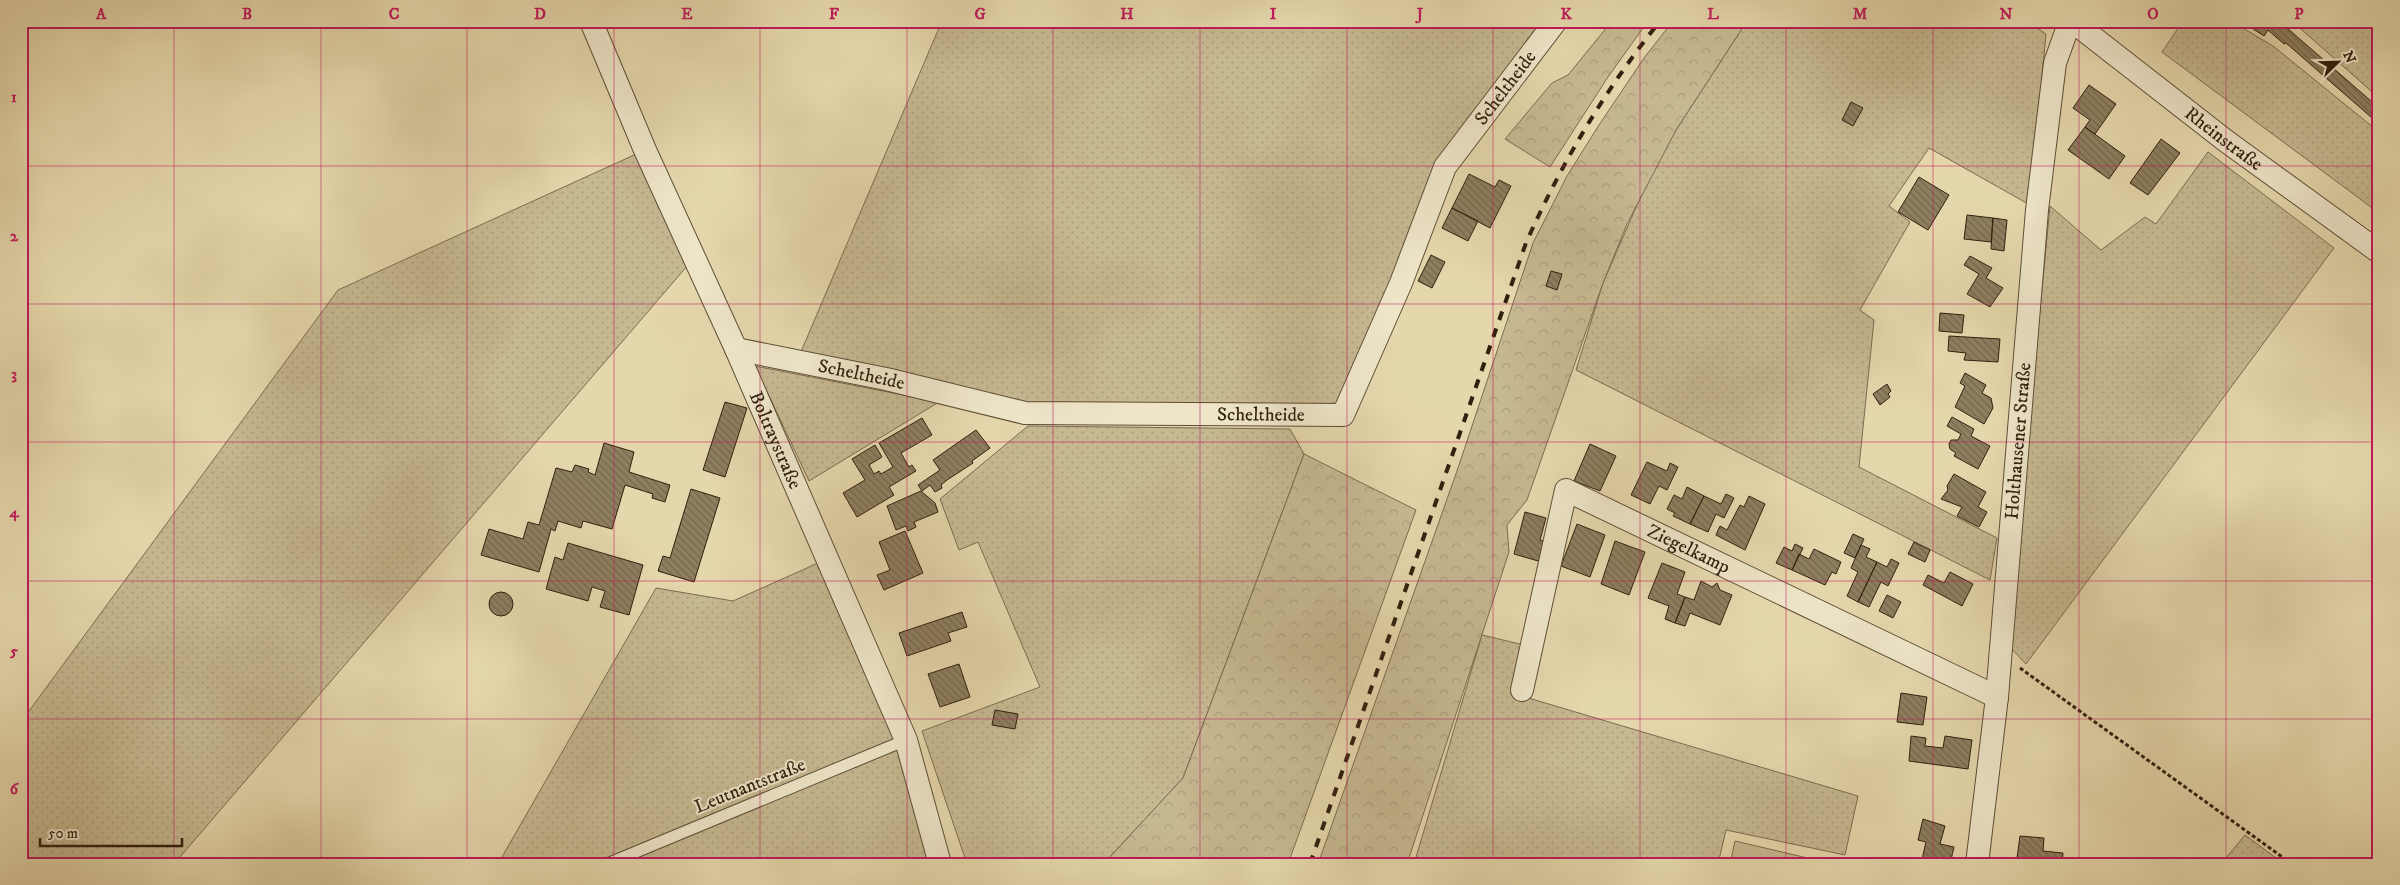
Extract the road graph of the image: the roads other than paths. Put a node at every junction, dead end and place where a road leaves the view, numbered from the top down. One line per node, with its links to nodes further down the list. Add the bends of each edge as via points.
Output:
1 (592, 21): 5 (street, Boltraystraße, via 645,150)
2 (1556, 21): 5 (street, Scheltheide, via 1445,167 1401,283 1343,415 1025,413 886,379)
3 (2071, 21): 4 (street, Rheinstraße); 7 (street, Holthausener Straße, via 2055,63 2037,210)
4 (2379, 252)
5 (736, 349): 8 (street, Boltraystraße)
6 (1522, 690): 7 (street, Ziegelkamp, via 1566,490)
7 (1997, 696): 11 (street, Holthausener Straße)
8 (906, 740): 9 (lane, Leutnantstraße); 10 (street, Boltraystraße)
9 (607, 864)
10 (940, 864)
11 (1977, 864)

